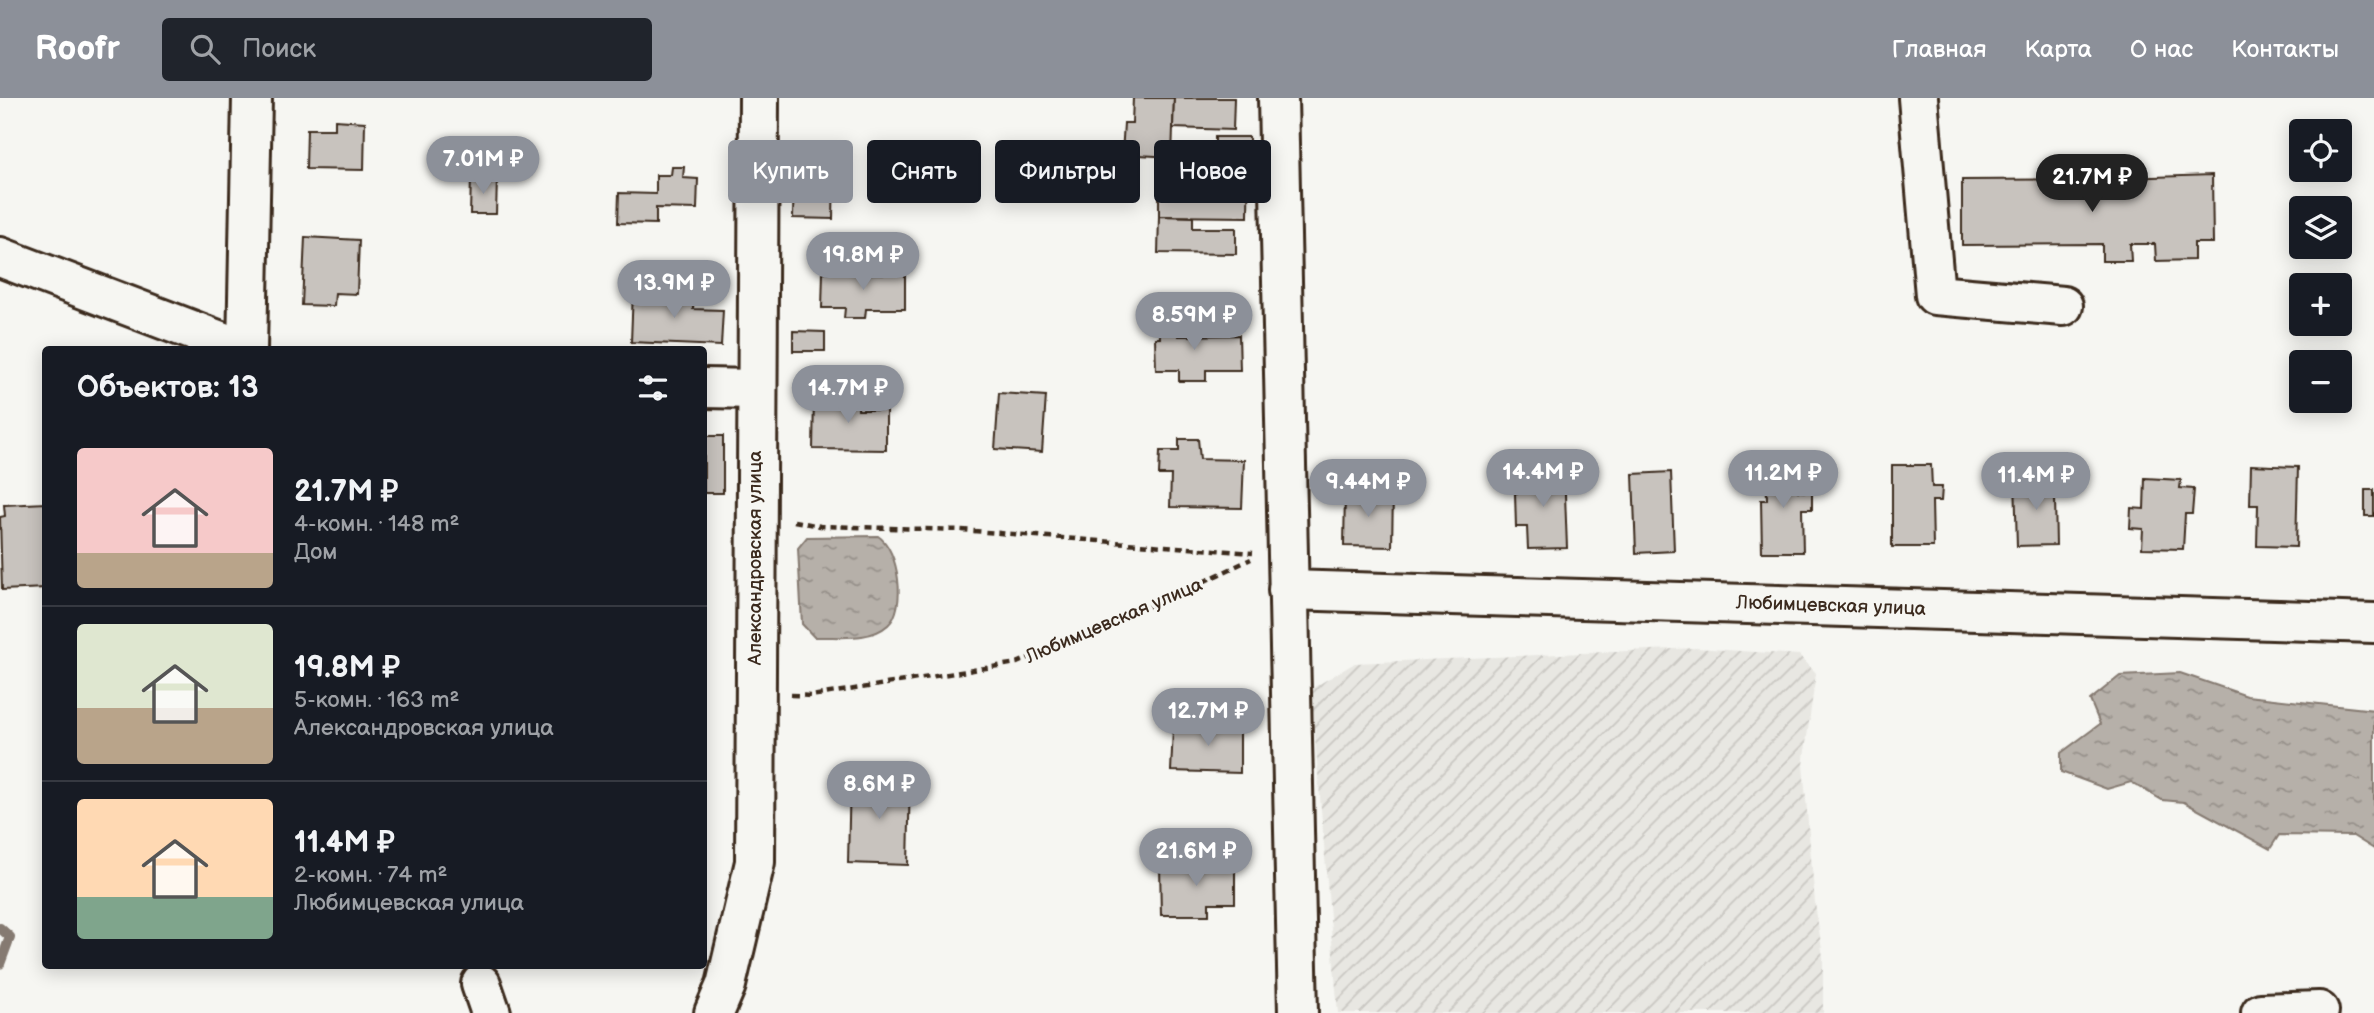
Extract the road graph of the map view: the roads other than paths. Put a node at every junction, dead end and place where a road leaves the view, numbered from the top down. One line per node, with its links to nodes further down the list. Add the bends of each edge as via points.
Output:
1 (252, 98): 8 (street)
2 (759, 98): 10 (street, Александровская улица)
3 (1278, 98): 11 (street)
4 (1918, 98): 6 (street, via 1936,295)
5 (0, 257): 7 (street)
6 (2063, 306)
7 (234, 346)
8 (245, 346)
9 (707, 388): 10 (street)
10 (756, 389): 14 (street, Александровская улица, via 755,862 732,962)
11 (1288, 590): 12 (street, Любимцевская улица); 15 (street)
12 (2374, 623)
13 (2319, 1011): 16 (street)
14 (714, 1013)
15 (1298, 1013)
16 (2261, 1013)

